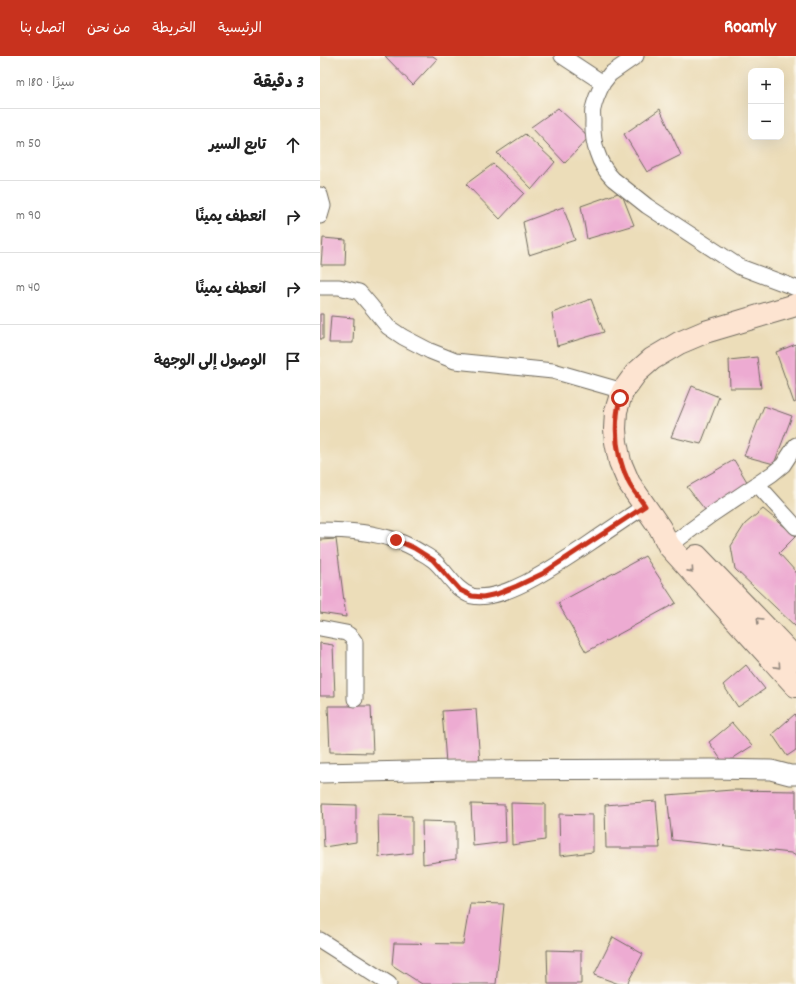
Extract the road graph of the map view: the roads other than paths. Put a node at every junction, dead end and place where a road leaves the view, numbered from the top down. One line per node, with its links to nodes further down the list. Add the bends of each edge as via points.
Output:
1 (562, 56): 3 (street)
2 (636, 56): 3 (street, via 613,72)
3 (603, 83): 7 (street, via 596,98 592,128 594,145 609,175 647,206 740,267)
4 (320, 195): 5 (street, via 323,206)
5 (320, 216)
6 (320, 287): 9 (street, via 339,287 359,292 388,327 430,351 455,361 553,371)
7 (796, 288)
8 (796, 305): 9 (main road, via 705,332 679,343 652,359 636,373)
9 (623, 391): 12 (main road, via 616,411 616,442 620,462 629,483)
10 (796, 445): 11 (street, via 782,465)
11 (757, 484): 13 (street); 15 (street, via 712,515)
12 (645, 506): 14 (street, via 542,574 497,594 483,597 472,596 460,590 433,560 396,540 351,531); 15 (main road)
13 (796, 527)
14 (320, 530)
15 (669, 537): 17 (main road, one-way to 15); 18 (main road, one-way to 18)
16 (320, 628): 19 (street, via 346,633 355,642)
17 (796, 659)
18 (796, 686)
19 (355, 699)
20 (796, 763): 21 (street)
21 (771, 770): 22 (street, via 456,770); 23 (street)
22 (320, 773)
23 (796, 775)
24 (322, 939): 25 (street)
25 (389, 984)

